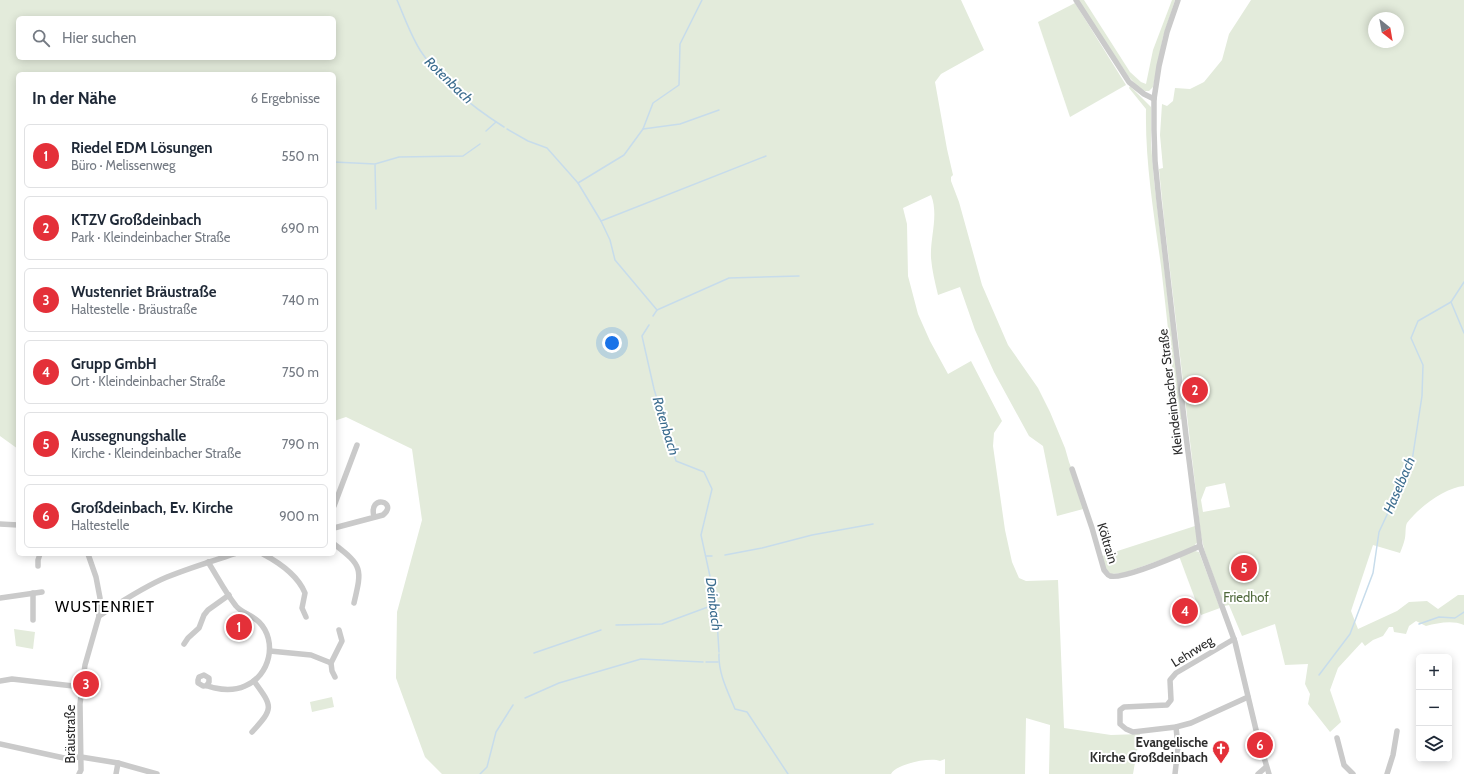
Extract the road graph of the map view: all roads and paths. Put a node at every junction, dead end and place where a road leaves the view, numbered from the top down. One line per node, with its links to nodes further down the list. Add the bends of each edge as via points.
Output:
1 (1076, 0): 3 (street, via 1129,82)
2 (1178, 0): 3 (street, Kleindeinbacher Straße, via 1167,32)
3 (1154, 99): 12 (street, Kleindeinbacher Straße, via 1155,161)
4 (357, 445): 6 (street)
5 (1072, 469): 12 (street, Költrain, via 1107,575 1120,576)
6 (336, 501)
7 (374, 517): 10 (street)
8 (0, 524): 9 (street)
9 (16, 525)
10 (336, 528)
11 (336, 546): 23 (street, via 359,570 360,579)
12 (1200, 546): 28 (street, Kleindeinbacher Straße)
13 (39, 556): 18 (street)
14 (89, 556): 24 (street, Bräustraße, via 100,598)
15 (228, 556): 17 (street)
16 (266, 556): 25 (street, via 298,581 305,594 302,608)
17 (208, 562): 21 (street); 24 (street, via 166,578)
18 (38, 566)
19 (42, 592): 20 (street)
20 (33, 593): 22 (street); 26 (street)
21 (229, 596): 29 (street, via 208,610 199,628); 30 (street, via 237,607 259,622 267,635)
22 (0, 598)
23 (354, 603)
24 (99, 616): 36 (street, Bräustraße, via 85,665)
25 (306, 616)
26 (33, 620)
27 (339, 630): 31 (street, via 342,641)
28 (1234, 639): 37 (street, Kleindeinbacher Straße); 38 (street, Lehrweg, via 1176,673 1170,680 1171,700 1167,705 1124,707 1120,710 1122,726 1133,732)
29 (184, 644)
30 (270, 651): 31 (street, via 311,655); 34 (street, via 264,670)
31 (331, 663): 32 (street)
32 (335, 677)
33 (0, 681): 36 (street, via 12,679)
34 (254, 681): 35 (street, via 236,688 223,689); 40 (street, via 269,704 266,715)
35 (207, 685)
36 (82, 687): 43 (street, Bräustraße)
37 (1248, 697): 38 (street, via 1191,723); 45 (street, Kleindeinbacher Straße)
38 (1176, 727): 49 (street, via 1178,747)
39 (1397, 731): 53 (street, via 1394,755)
40 (252, 732)
41 (1337, 738): 52 (street, via 1344,765)
42 (0, 744): 43 (street, via 64,758)
43 (81, 757): 44 (street); 46 (street, Bräustraße)
44 (118, 763): 47 (street); 48 (street)
45 (1266, 766): 50 (street); 51 (street, Kleindeinbacher Straße)
46 (79, 774)
47 (116, 774)
48 (157, 774)
49 (1175, 774)
50 (1258, 774)
51 (1269, 774)
52 (1353, 774)
53 (1386, 774)

